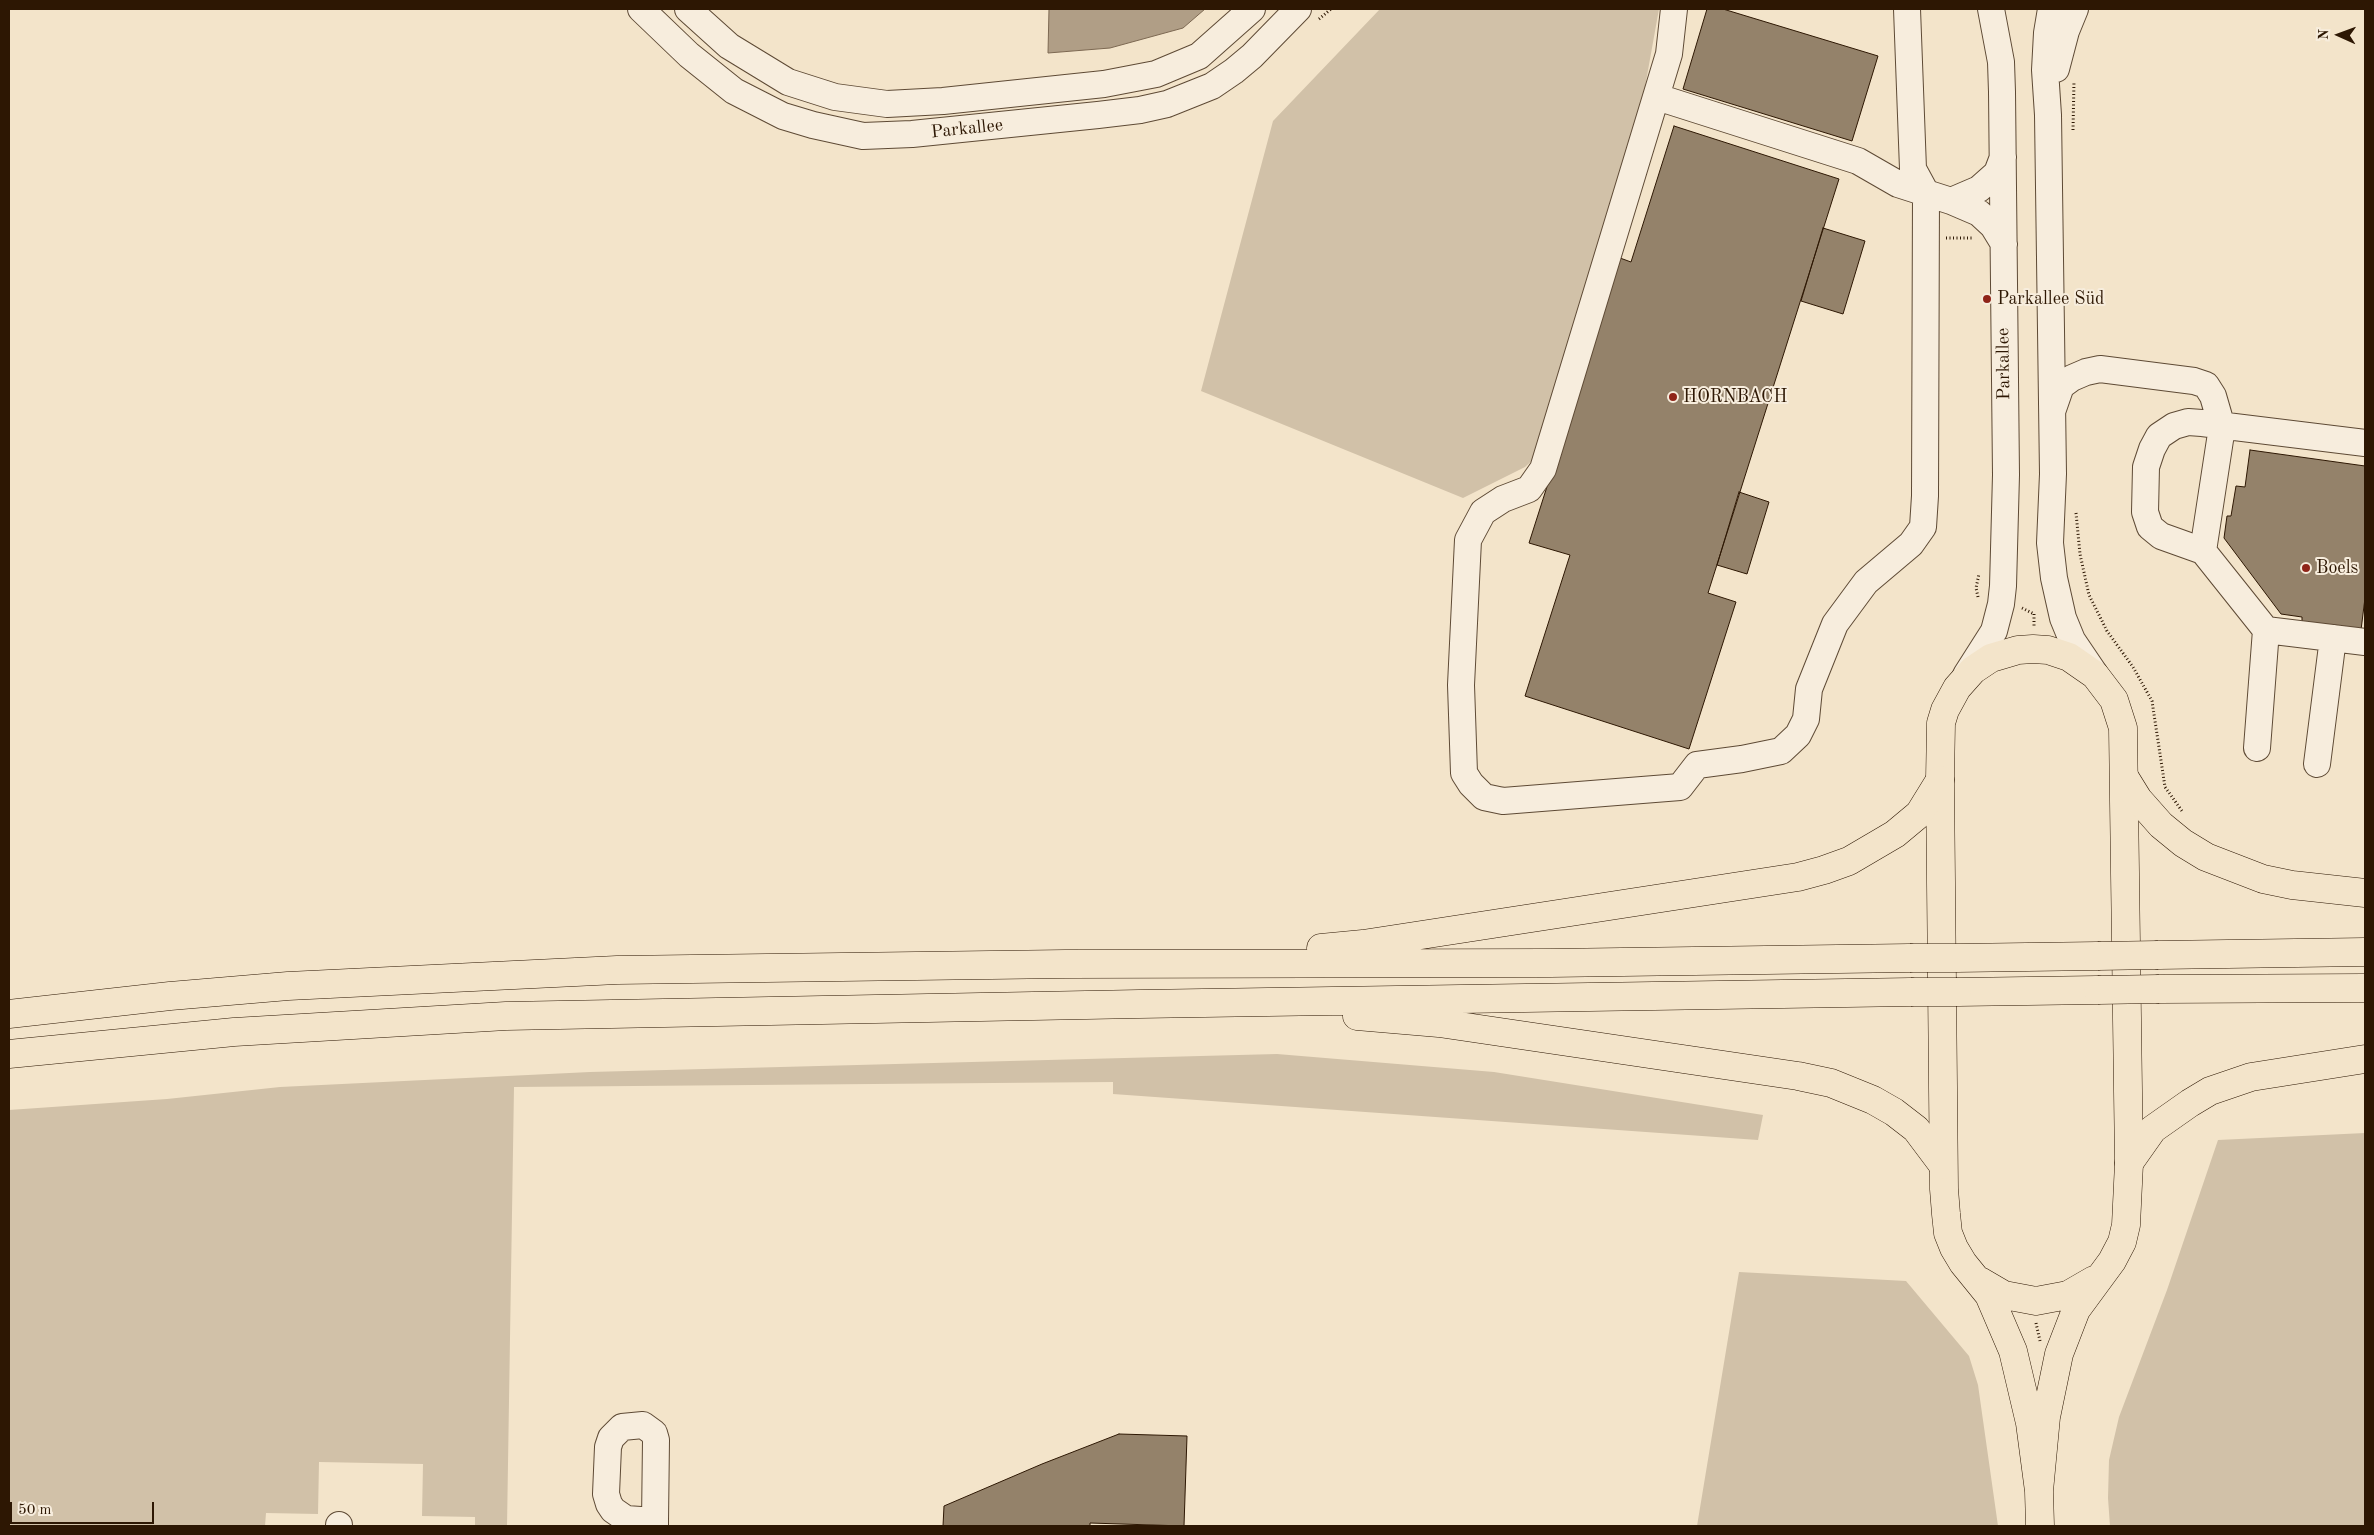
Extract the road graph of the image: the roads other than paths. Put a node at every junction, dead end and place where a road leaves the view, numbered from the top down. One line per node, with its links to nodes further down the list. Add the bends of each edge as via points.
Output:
1 (641, 9): 4 (street, Parkallee, via 689,55 734,91 783,116 863,136 1050,120 1167,104 1212,86 1234,71)
2 (688, 9): 3 (street, Parkallee, via 729,46 788,82 835,97 887,104 1104,84 1156,74 1199,56)
3 (1252, 9)
4 (1298, 9)
5 (1674, 9): 10 (street, via 1669,54)
6 (1907, 9): 13 (street, via 1913,170)
7 (1990, 9): 12 (street, Parkallee, via 2001,62)
8 (2051, 9): 11 (street, via 2045,55)
9 (2076, 9): 11 (street, via 2058,56)
10 (1657, 97): 13 (street, via 1858,161 1898,184); 13 (street, via 1543,469 1529,490 1503,499 1482,512 1468,540 1461,685 1464,773 1484,797 1503,801 1680,787 1697,765 1781,751 1798,735 1806,719 1811,682 1835,624 1866,582 1910,544 1923,527)
11 (2048, 114): 16 (street)
12 (2003, 157): 14 (street, via 1997,173 1980,190); 15 (street, Parkallee)
13 (1926, 193): 14 (street)
14 (1952, 200): 15 (street, via 1979,214 1993,226)
15 (1992, 241): 24 (street, Parkallee, via 2006,475 2002,595 1994,631)
16 (2052, 416): 17 (street, via 2061,386 2072,378 2086,372 2116,370 2206,385 2213,396); 23 (street, via 2050,535 2054,578 2072,640)
17 (2222, 428): 18 (street); 19 (street); 19 (street, via 2188,422 2174,426 2159,436 2146,466 2145,512 2150,527 2161,536)
18 (2365, 443)
19 (2203, 551): 20 (street)
20 (2266, 630): 21 (street); 25 (street)
21 (2333, 638): 22 (street); 26 (street)
22 (2365, 642)
23 (2096, 674): 24 (main road, via 2069,657 2033,649 1991,658); 27 (main road, via 2119,712 2123,728)
24 (1963, 679): 28 (main road, via 1951,696 1941,722)
25 (2257, 748)
26 (2318, 764)
27 (2125, 778): 29 (main road, via 2161,825 2215,860 2263,879); 39 (main road)
28 (1940, 780): 31 (main road, via 1919,814 1895,834 1849,861 1798,876 1363,944); 40 (main road)
29 (2365, 893)
30 (2365, 952): 31 (main road, bridge, via 1550,963)
31 (1065, 964): 35 (main road, via 728,967 515,974 288,986)
32 (2365, 988): 33 (main road, bridge)
33 (1139, 1004): 37 (main road, via 450,1019 234,1032); 40 (main road, via 1341,1014 1439,1023 1798,1076 1854,1091 1894,1112 1916,1129)
34 (9, 1005): 35 (main road)
35 (51, 1008): 36 (main road)
36 (9, 1014)
37 (9, 1054)
38 (2365, 1058): 39 (main road, via 2251,1077 2210,1092 2154,1130)
39 (2129, 1163): 41 (main road, via 2126,1225 2117,1252)
40 (1944, 1165): 42 (main road, via 1948,1233 1963,1263)
41 (2102, 1274): 42 (main road, via 2068,1295 2036,1301 2004,1295); 43 (main road, via 2076,1310 2062,1341 2051,1386)
42 (1976, 1278): 43 (main road, via 1997,1308 2013,1351 2030,1423)
43 (2039, 1491): 44 (main road)
44 (2040, 1526)

